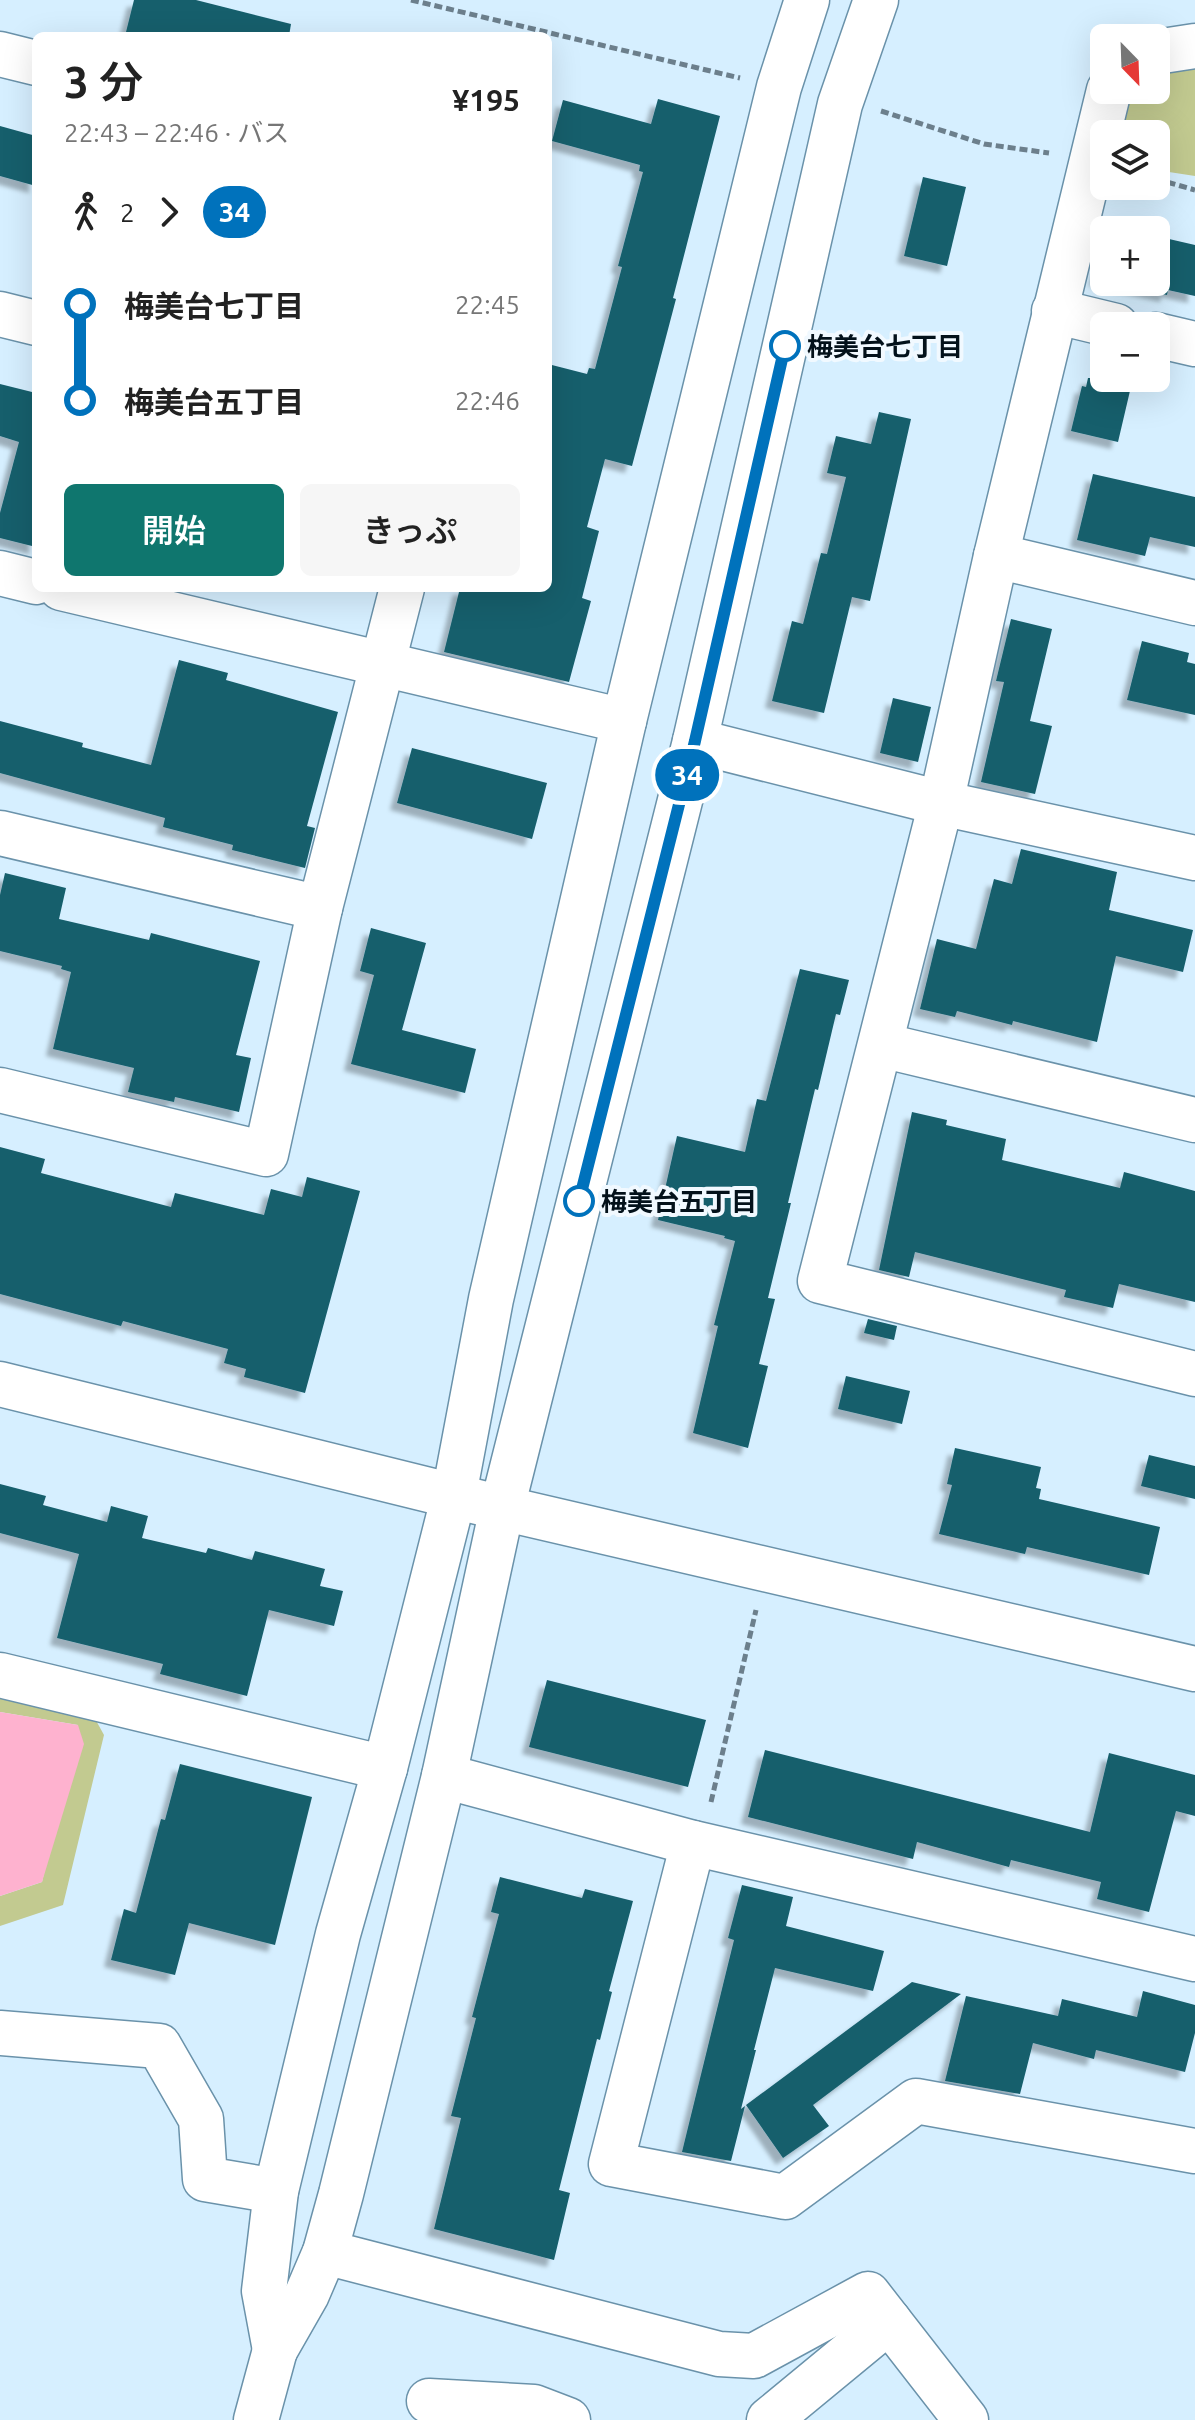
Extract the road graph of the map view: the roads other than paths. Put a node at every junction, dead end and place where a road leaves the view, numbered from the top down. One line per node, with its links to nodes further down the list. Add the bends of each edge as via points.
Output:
1 (807, 0): 21 (street, via 779,87)
2 (876, 0): 22 (street, via 840,104)
3 (1195, 46): 4 (street)
4 (1170, 50)
5 (0, 54): 6 (street)
6 (32, 62)
7 (1106, 104): 8 (street)
8 (1054, 311): 10 (street); 14 (street)
9 (0, 314): 11 (street)
10 (1090, 320)
11 (32, 322)
12 (1170, 338): 13 (street)
13 (1195, 344)
14 (996, 556): 19 (street); 23 (street)
15 (0, 573): 16 (street)
16 (32, 581)
17 (78, 592): 20 (street)
18 (401, 592): 20 (street)
19 (1195, 603)
20 (383, 665): 21 (street); 26 (street)
21 (624, 721): 32 (street, via 491,1299)
22 (695, 741): 23 (street); 33 (street)
23 (941, 803): 25 (street); 27 (street)
24 (0, 833): 26 (street)
25 (1195, 858)
26 (320, 908): 28 (street, via 266,1154)
27 (881, 1045): 29 (street); 30 (street, via 820,1281)
28 (0, 1090)
29 (1195, 1120)
30 (1195, 1374)
31 (0, 1384): 32 (street)
32 (454, 1495): 33 (street); 36 (street)
33 (502, 1508): 34 (street); 37 (street)
34 (1195, 1669)
35 (0, 1675): 36 (street)
36 (385, 1768): 42 (street, via 338,1934)
37 (444, 1776): 38 (street); 43 (street)
38 (693, 1843): 39 (street); 41 (street, via 611,2164 785,2197 916,2101)
39 (1195, 1959)
40 (0, 2033): 42 (street, via 159,2046 201,2119 205,2179)
41 (1195, 2151)
42 (276, 2191): 45 (street, via 264,2291)
43 (325, 2252): 44 (street, via 719,2354 754,2356 868,2294); 45 (street)
44 (889, 2321): 49 (street); 50 (street)
45 (275, 2350): 47 (street)
46 (429, 2401): 48 (street, via 534,2407)
47 (256, 2420)
48 (568, 2420)
49 (769, 2420)
50 (966, 2420)

